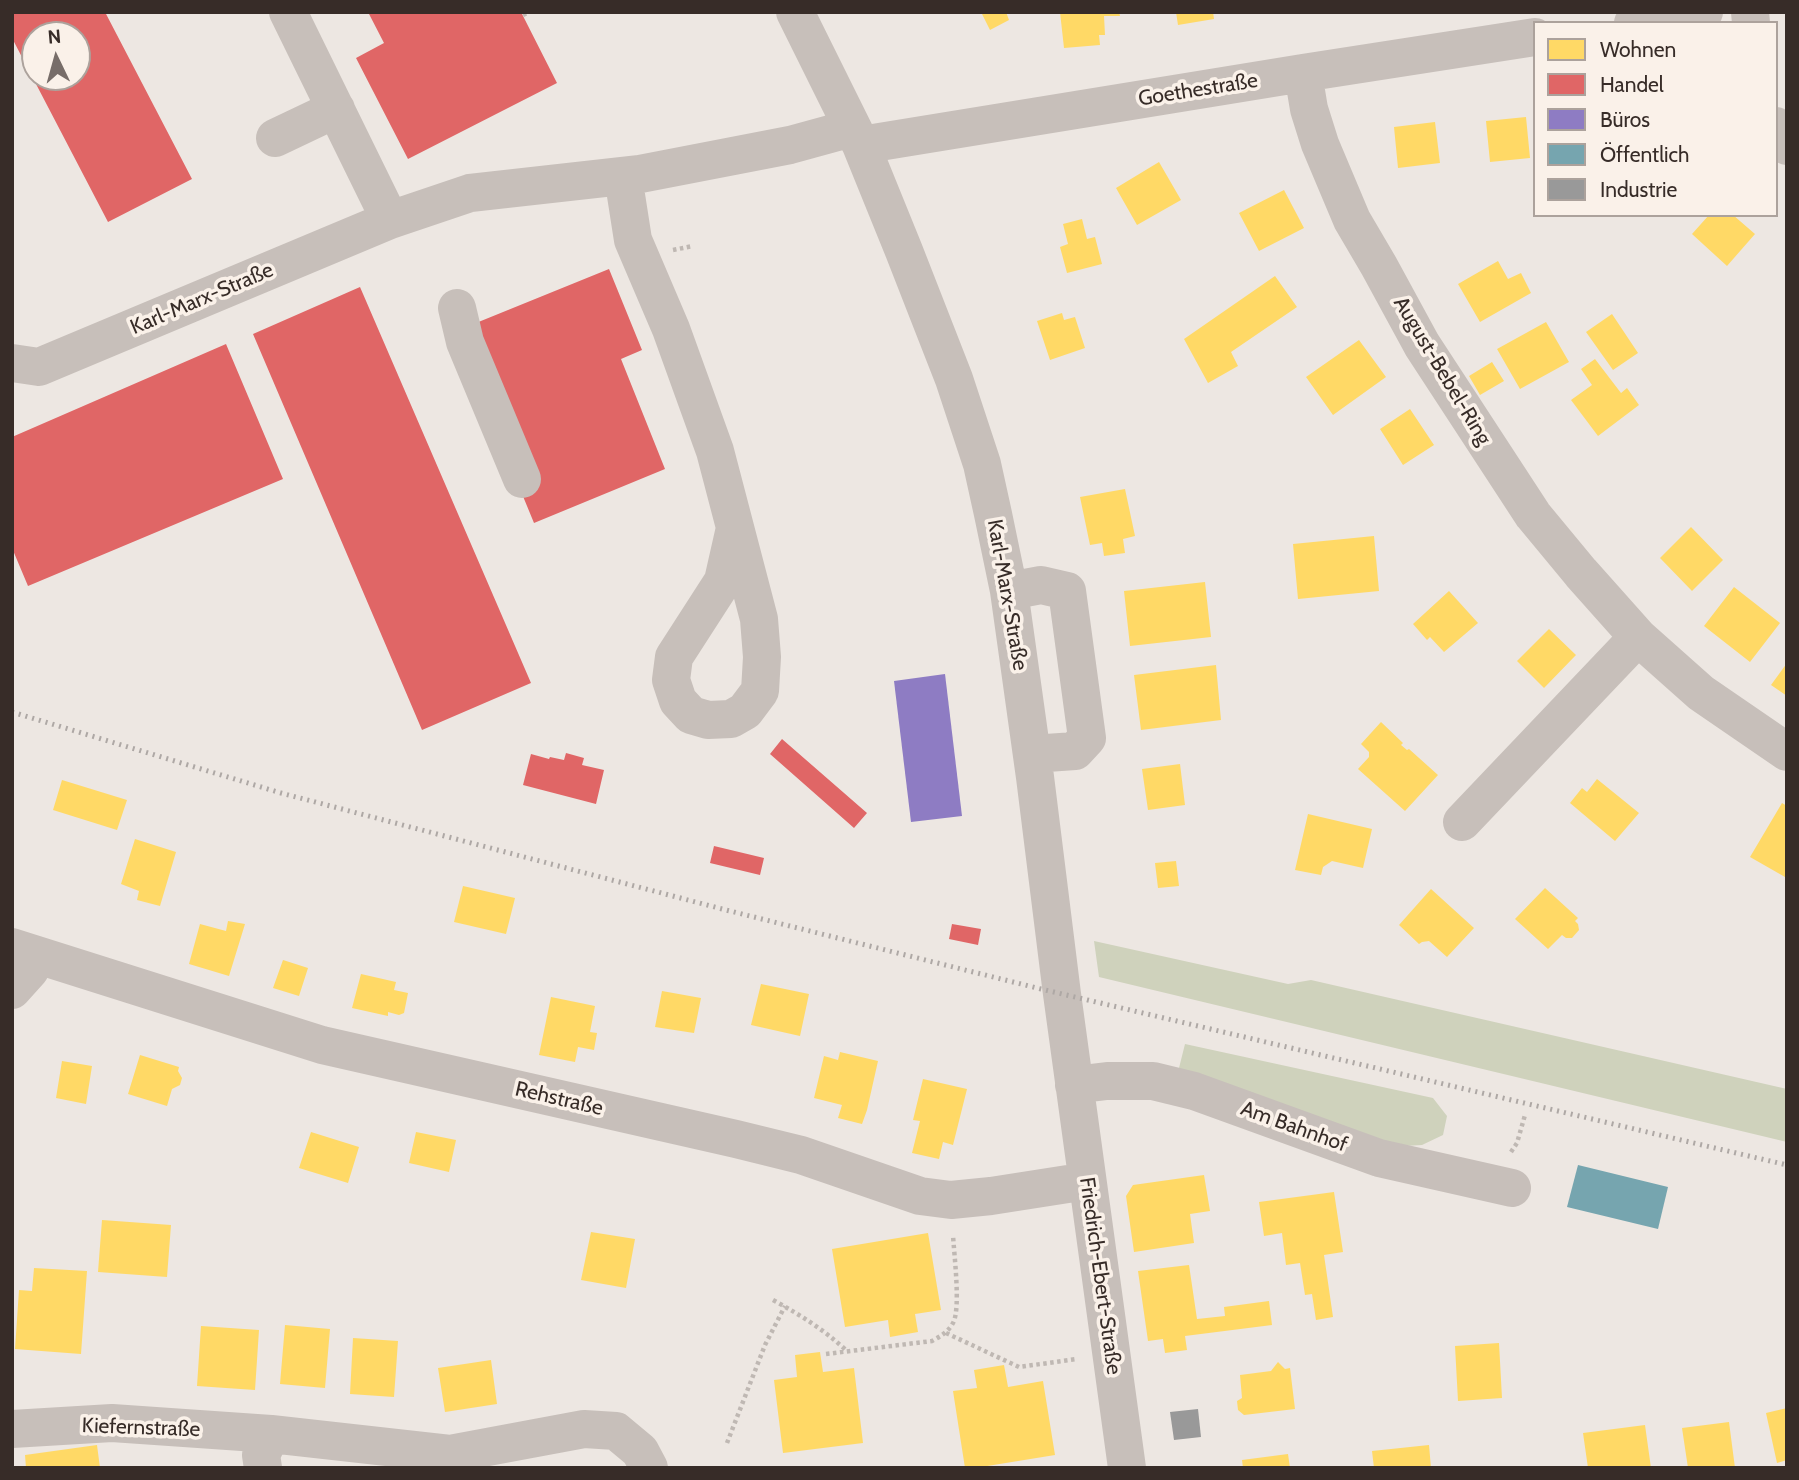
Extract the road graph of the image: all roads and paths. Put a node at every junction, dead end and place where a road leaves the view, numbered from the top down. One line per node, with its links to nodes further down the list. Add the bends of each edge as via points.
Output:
1 (288, 12): 7 (street)
2 (795, 12): 9 (street, Karl-Marx-Straße)
3 (1704, 12): 4 (street)
4 (1646, 21)
5 (1533, 37): 6 (street, Goethestraße)
6 (1303, 73): 9 (street, Goethestraße); 19 (street, August-Bebel-Ring, via 1308,108 1352,220 1422,345 1534,515)
7 (336, 109): 10 (street); 13 (street)
8 (1778, 130): 11 (street)
9 (857, 136): 12 (street, Karl-Marx-Straße); 18 (street, Karl-Marx-Straße, via 954,379 982,464)
10 (275, 138)
11 (1787, 146)
12 (623, 176): 13 (street, Karl-Marx-Straße, via 470,193); 17 (street, via 632,240 671,329 715,451)
13 (390, 220): 15 (street, Karl-Marx-Straße)
14 (457, 308): 16 (street, via 465,342)
15 (21, 369)
16 (522, 479)
17 (735, 528)
18 (1009, 591): 21 (street, Karl-Marx-Straße); 21 (street, via 1041,585 1067,592 1082,698 1087,738 1075,751)
19 (1638, 637): 20 (street, August-Bebel-Ring, via 1701,692); 22 (street)
20 (1787, 752)
21 (1032, 754): 25 (street, Karl-Marx-Straße)
22 (1462, 822)
23 (25, 951): 24 (street, Rehstraße, via 30,970); 28 (street, Rehstraße, via 322,1045 802,1155 920,1196)
24 (12, 990)
25 (1074, 1085): 26 (street, Friedrich-Ebert-Straße); 27 (street, Am Bahnhof, via 1107,1081 1167,1084 1379,1158)
26 (1087, 1181): 28 (street, Rehstraße); 41 (street, Friedrich-Ebert-Straße)
27 (1512, 1188)
28 (951, 1200): 31 (path, via 957,1300 955,1320)
29 (773, 1300): 30 (path)
30 (785, 1306): 32 (path); 36 (path)
31 (946, 1333): 32 (path, via 932,1341); 34 (path, via 1019,1367)
32 (846, 1351): 33 (path)
33 (826, 1354)
34 (1080, 1358)
35 (12, 1429): 37 (street, Kiefernstraße, via 112,1423)
36 (727, 1443)
37 (267, 1451): 38 (street, Kiefernstraße)
38 (450, 1454): 39 (street, Kiefernstraße); 40 (street, Kiefernstraße, via 584,1429 616,1431 640,1451)
39 (414, 1468)
40 (649, 1468)
41 (1126, 1468)

